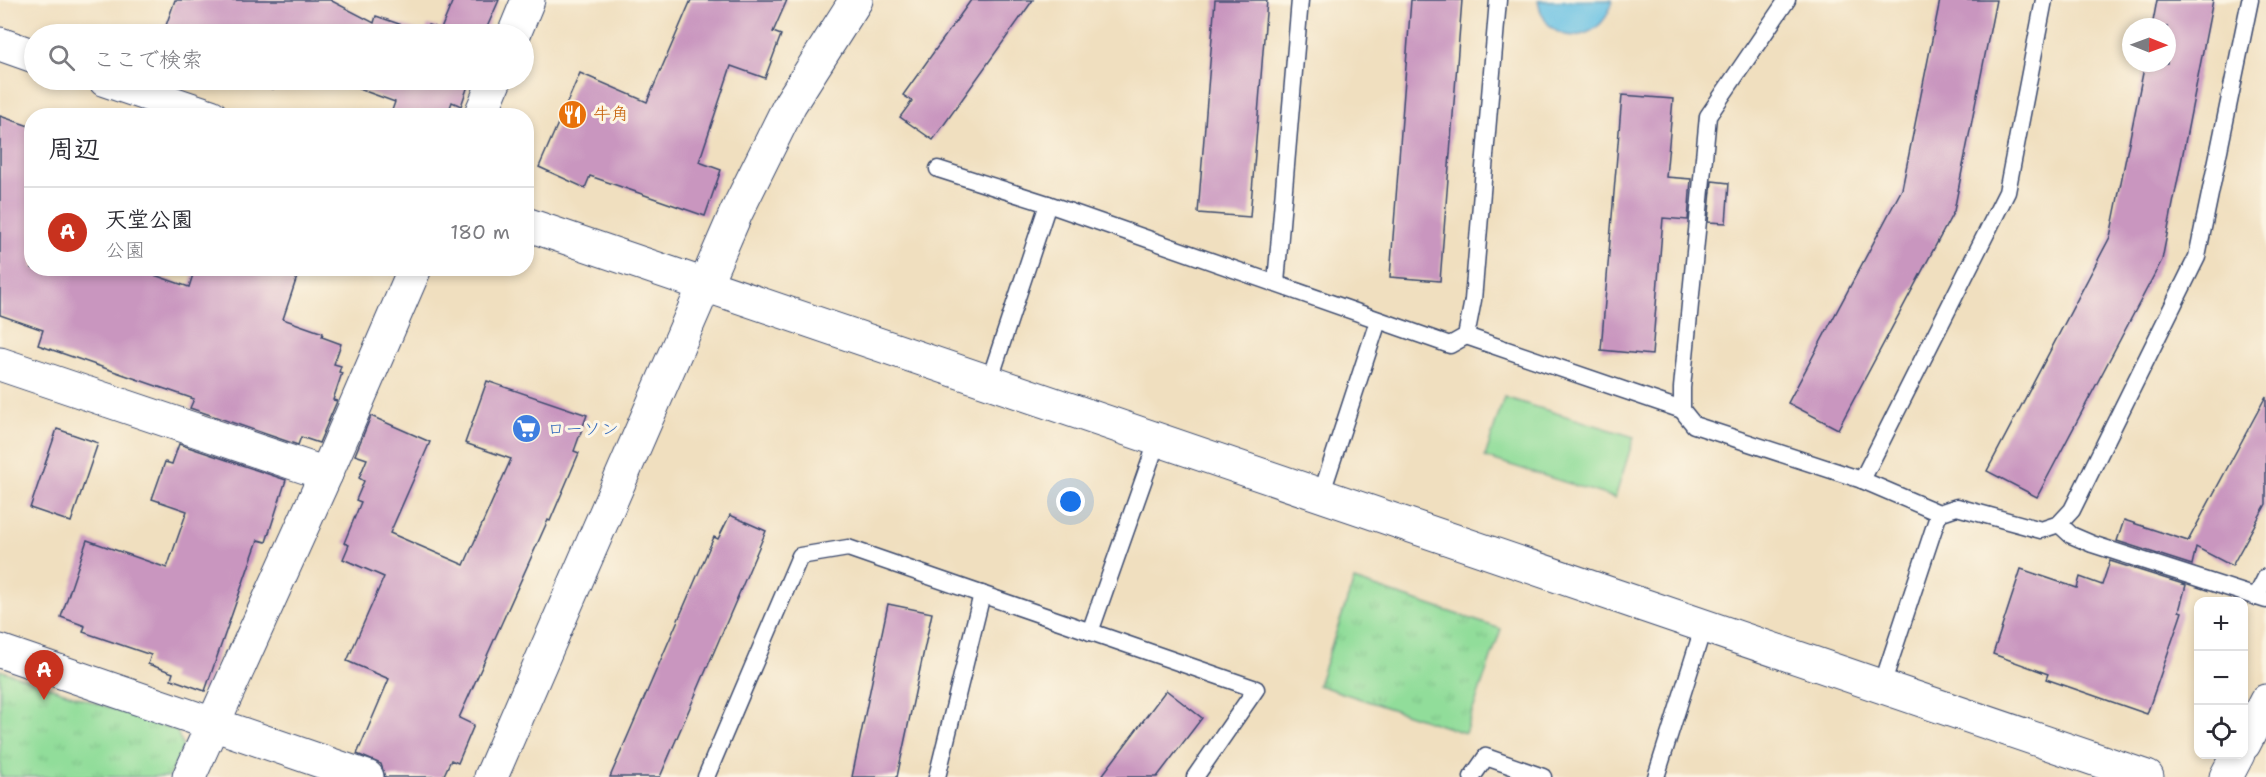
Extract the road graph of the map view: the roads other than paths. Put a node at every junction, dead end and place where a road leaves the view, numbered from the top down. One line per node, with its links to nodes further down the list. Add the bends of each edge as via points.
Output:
1 (528, 0): 8 (street)
2 (856, 0): 20 (street, via 790,104)
3 (1300, 0): 19 (lane)
4 (1498, 0): 22 (lane, via 1473,300)
5 (1787, 0): 25 (lane, via 1708,116)
6 (2044, 0): 28 (lane, via 2007,192)
7 (2250, 0): 31 (lane, via 2197,257 2072,510)
8 (518, 24)
9 (0, 44): 10 (street)
10 (24, 52)
11 (134, 90): 13 (street)
12 (491, 90): 14 (street)
13 (187, 108)
14 (483, 108)
15 (938, 170): 16 (lane)
16 (1048, 204): 19 (lane); 24 (lane)
17 (534, 228): 20 (street)
18 (412, 276): 27 (street)
19 (1276, 283): 21 (lane)
20 (703, 286): 24 (street); 45 (street)
21 (1378, 321): 22 (lane, via 1450,345); 29 (lane)
22 (1466, 336): 25 (lane)
23 (0, 364): 27 (street)
24 (989, 382): 26 (street)
25 (1682, 410): 28 (lane, via 1695,425)
26 (1158, 439): 29 (street); 36 (lane)
27 (326, 474): 40 (street)
28 (1862, 480): 30 (lane)
29 (1321, 495): 35 (street)
30 (1939, 513): 31 (lane, via 1957,507 2041,530); 38 (lane)
31 (2058, 524): 34 (lane, via 2071,536 2092,544)
32 (2266, 577): 34 (lane)
33 (982, 594): 36 (lane); 46 (lane, via 848,548 800,556); 47 (lane)
34 (2261, 599)
35 (1704, 625): 38 (street); 51 (lane)
36 (1090, 632): 48 (lane, via 1256,689)
37 (0, 651): 40 (street)
38 (1882, 685): 52 (street)
39 (2266, 701): 41 (street)
40 (212, 724): 43 (street); 44 (street)
41 (2248, 736)
42 (2235, 759): 53 (street)
43 (189, 777)
44 (367, 777)
45 (490, 777)
46 (706, 777)
47 (937, 777)
48 (1195, 777)
49 (1472, 777): 50 (lane, via 1486,757)
50 (1543, 777)
51 (1656, 777)
52 (2147, 777)
53 (2226, 777)

